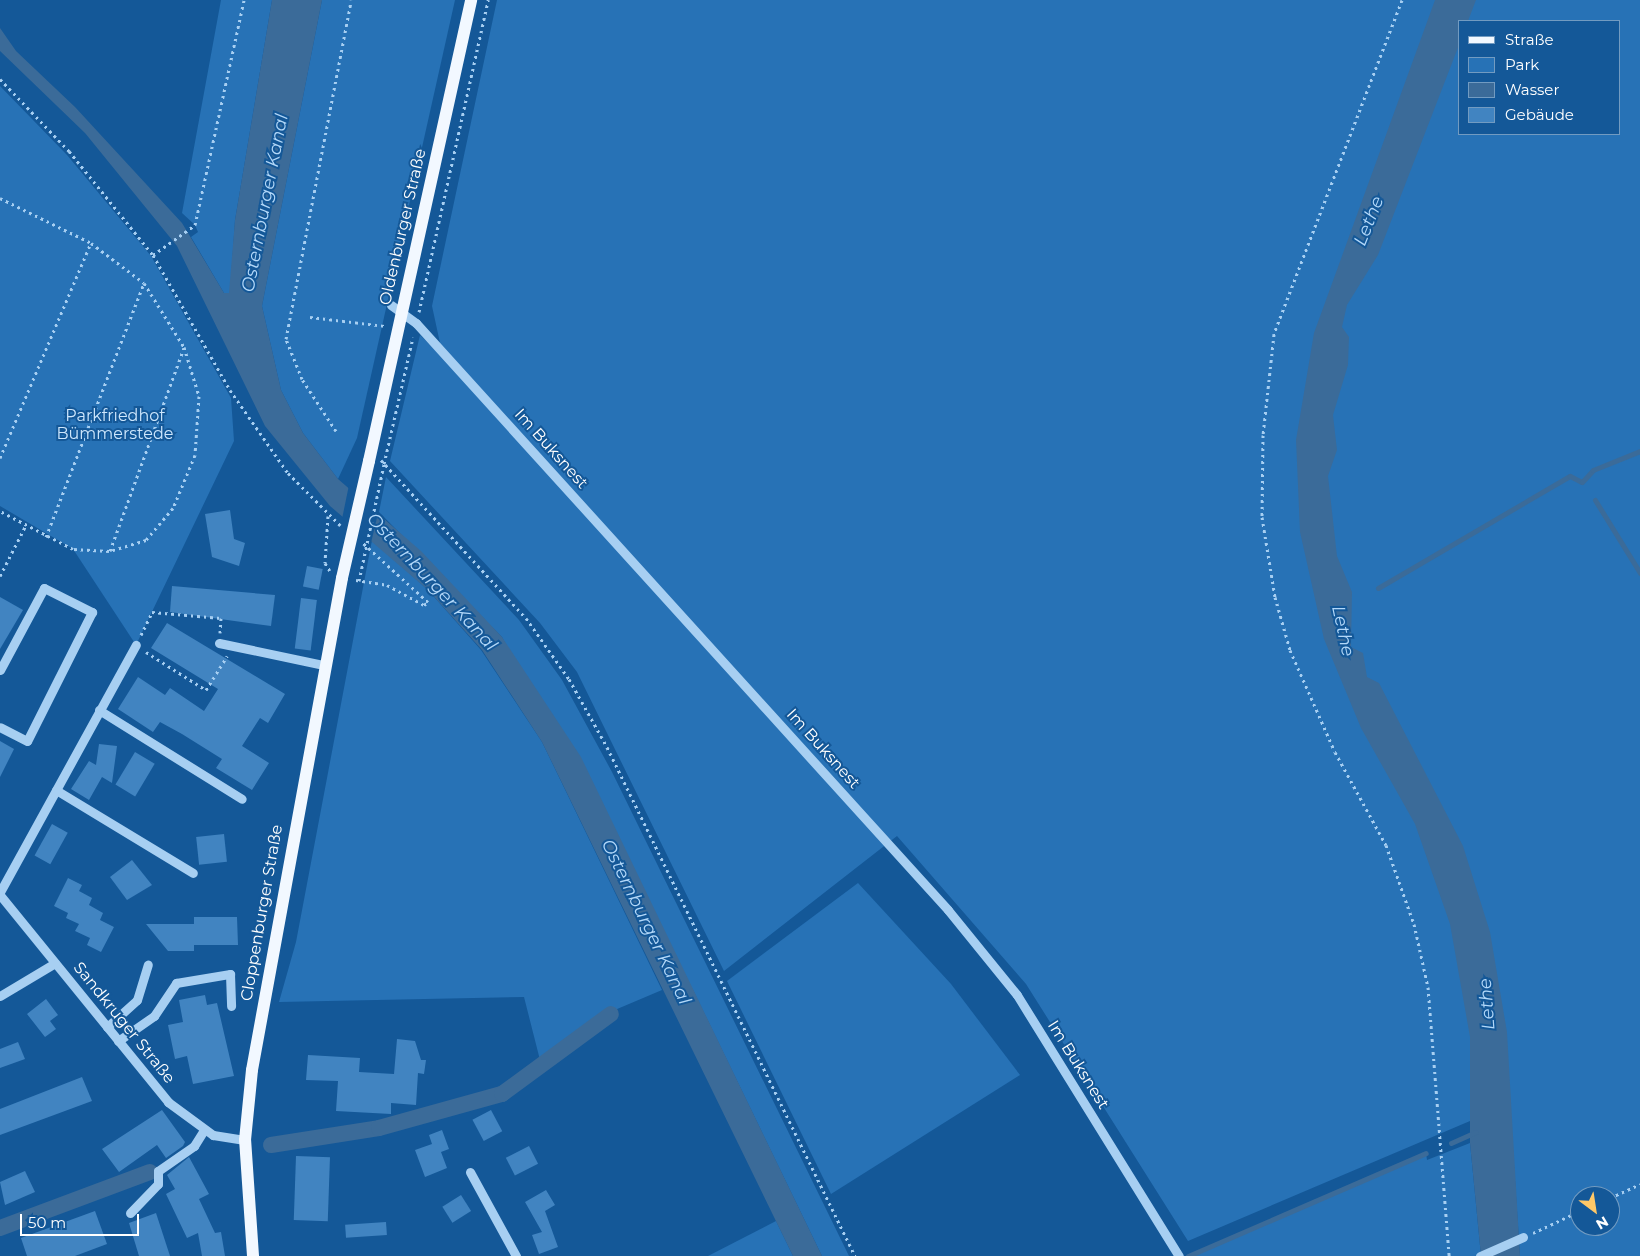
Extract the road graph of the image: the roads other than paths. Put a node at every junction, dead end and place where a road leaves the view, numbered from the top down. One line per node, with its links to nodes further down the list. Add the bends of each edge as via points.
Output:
1 (471, 0): 2 (main road, Oldenburger Straße)
2 (396, 307): 3 (main road, Oldenburger Straße, bridge, via 369,461); 27 (street, Im Buksnest, via 416,323 948,910 1017,995)
3 (352, 535): 6 (main road, Cloppenburger Straße, bridge)
4 (219, 643): 6 (street)
5 (136, 645): 8 (street)
6 (323, 665): 21 (main road, Cloppenburger Straße, via 260,1016)
7 (0, 670): 9 (street, via 44,588 92,612 27,741)
8 (99, 710): 10 (street); 11 (street)
9 (0, 727)
10 (56, 790): 12 (street); 13 (street)
11 (242, 800)
12 (193, 873)
13 (0, 894): 14 (street, Sandkruger Straße)
14 (55, 963): 16 (street); 18 (street, Sandkruger Straße)
15 (148, 965): 18 (street, via 137,1000)
16 (0, 996)
17 (231, 1006): 19 (street, via 230,974 176,983 154,1016)
18 (106, 1027): 19 (street, Sandkruger Straße)
19 (118, 1042): 20 (street, Sandkruger Straße, via 168,1102)
20 (204, 1130): 21 (street, Sandkruger Straße); 23 (street, via 194,1146 158,1171 158,1184)
21 (245, 1140): 25 (main road, Cloppenburger Straße)
22 (470, 1172): 26 (street)
23 (130, 1213)
24 (1523, 1237): 28 (street)
25 (253, 1256)
26 (516, 1256)
27 (1179, 1256)
28 (1481, 1256)

